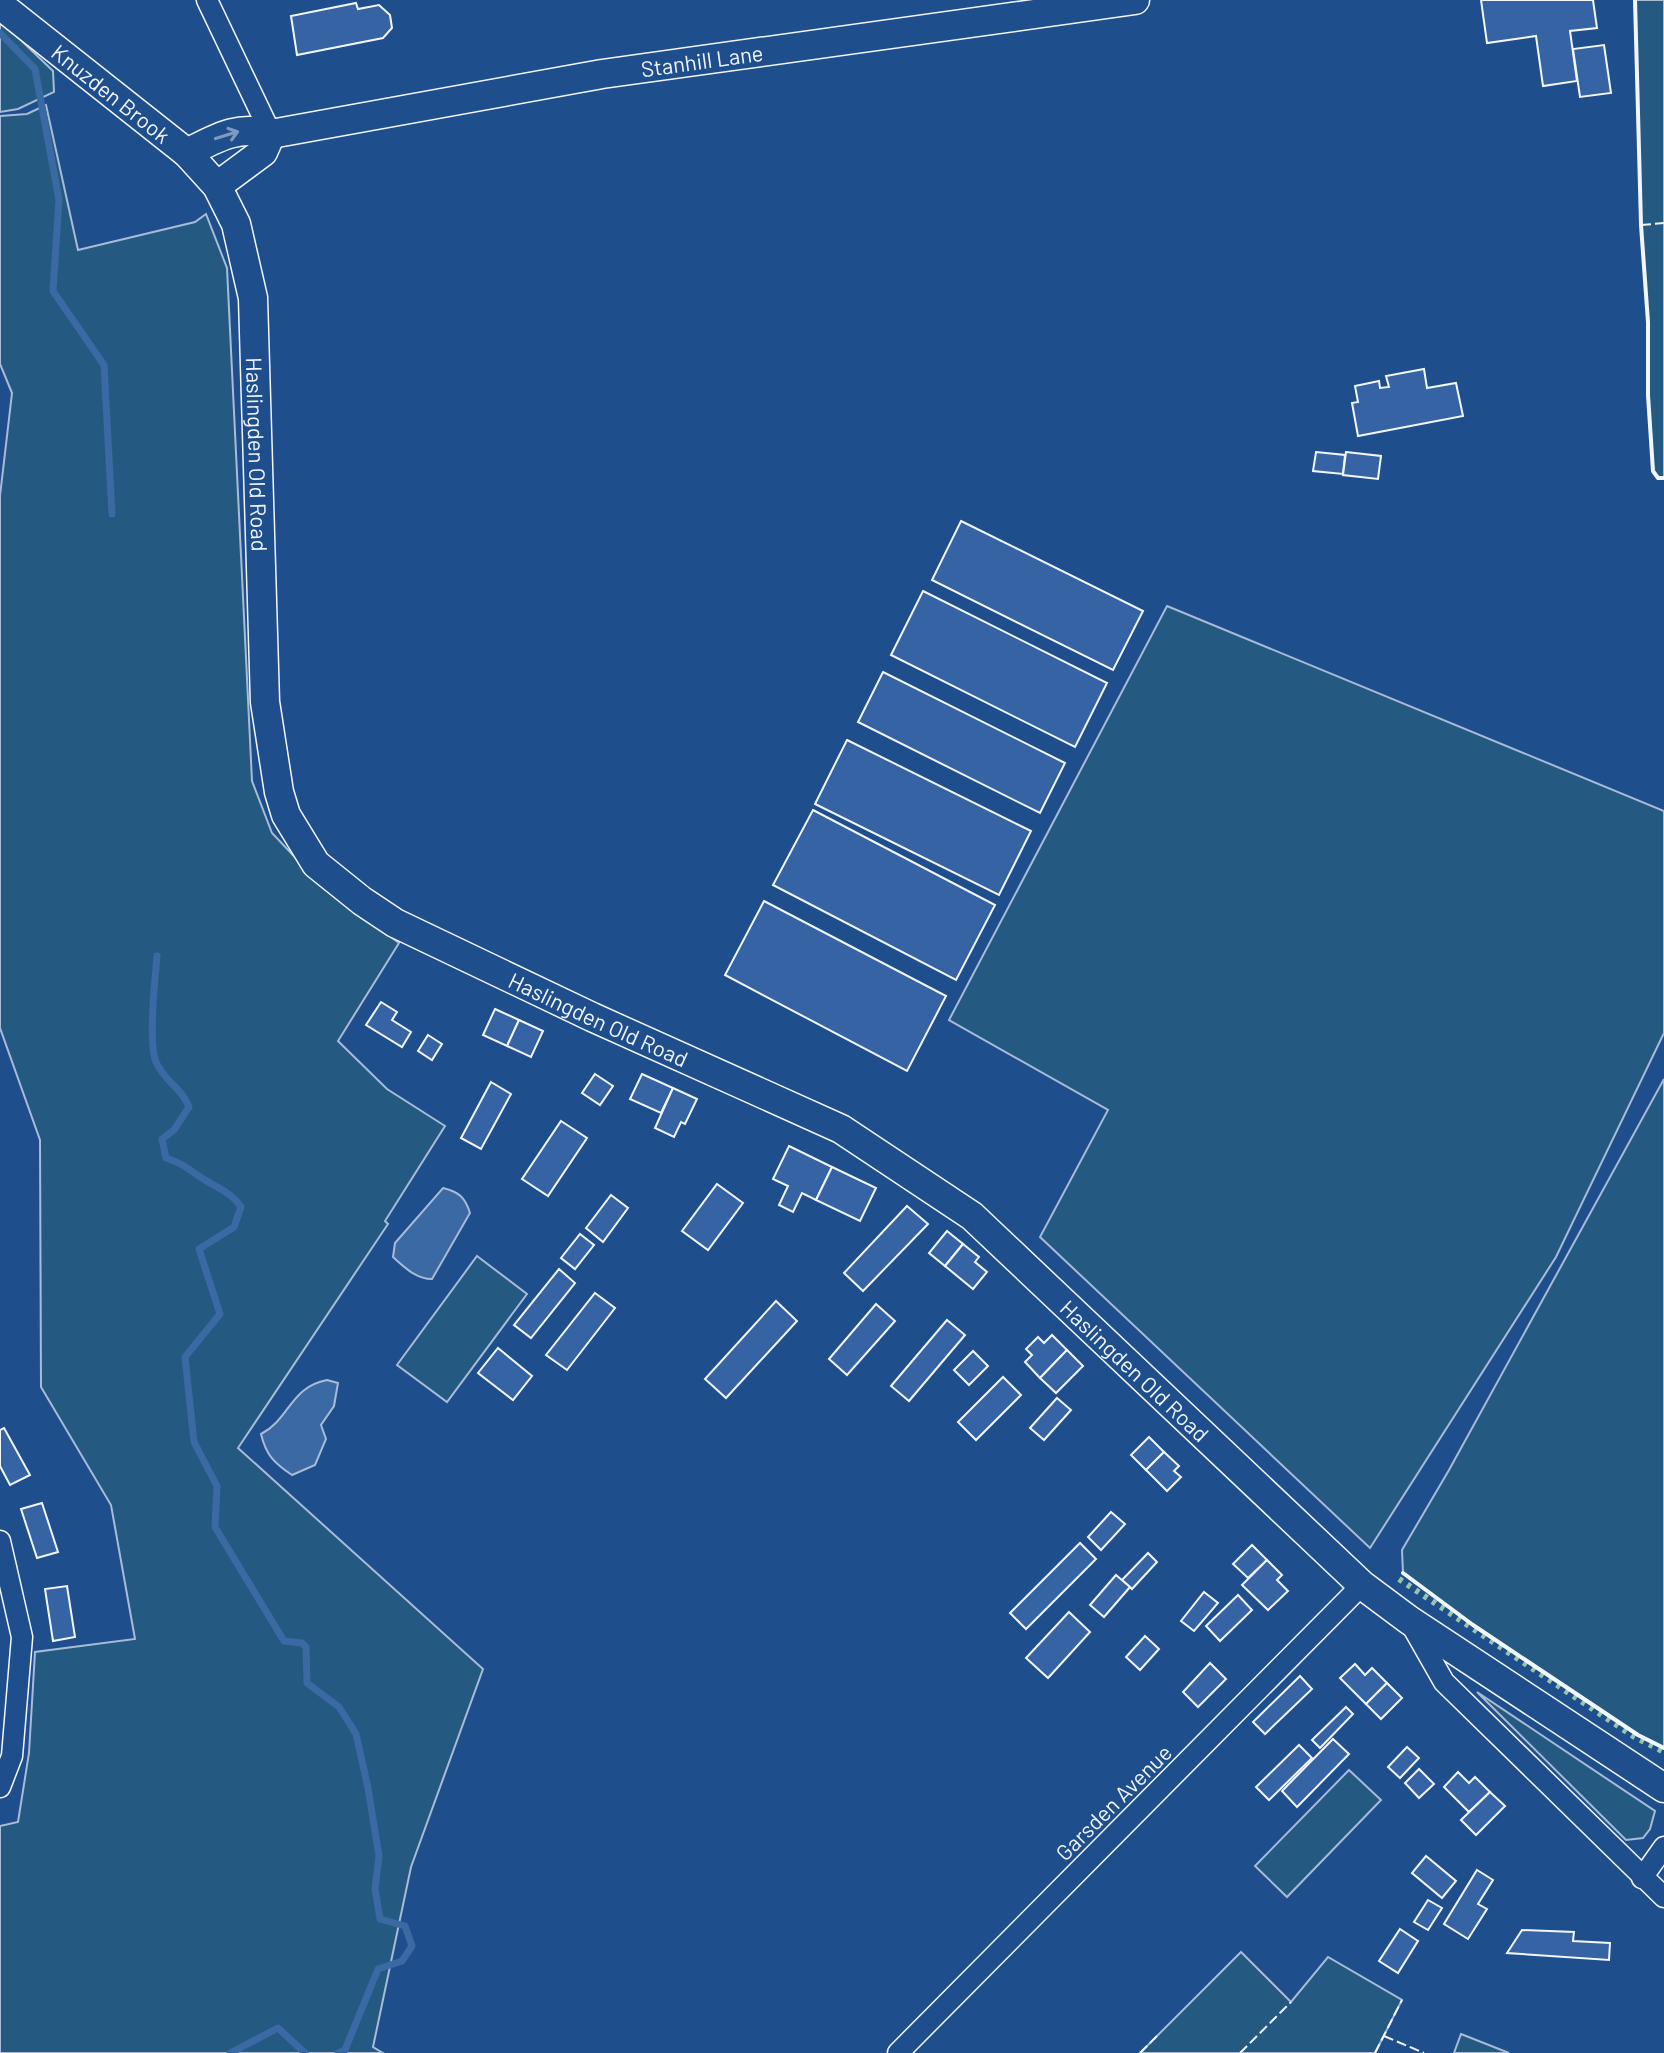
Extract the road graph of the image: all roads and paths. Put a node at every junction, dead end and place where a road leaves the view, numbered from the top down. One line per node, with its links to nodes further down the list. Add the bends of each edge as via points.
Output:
1 (207, 0): 4 (street)
2 (1135, 0): 4 (main road, Stanhill Lane, via 602,74)
3 (0, 5): 5 (main road, Knuzden Brook)
4 (271, 134): 5 (main road, Stanhill Lane, one-way to 4, via 251,129); 6 (main road, via 263,152)
5 (187, 153): 6 (main road, Knuzden Brook)
6 (217, 186): 8 (main road, Haslingden Old Road, via 236,224 253,298 265,702 274,766 286,815 316,864 395,923 841,1129 972,1216)
7 (0, 1541): 10 (street, via 22,1637 12,1756)
8 (1362, 1585): 9 (main road, Haslingden Old Road); 15 (street, Garsden Avenue)
9 (1409, 1620): 11 (main road, Haslingden Old Road); 13 (street, Haslingden Old Road, via 1444,1682)
10 (0, 1787)
11 (1664, 1788)
12 (1664, 1847): 13 (street)
13 (1642, 1878): 14 (street, Haslingden Old Road)
14 (1664, 1897)
15 (898, 2053)

